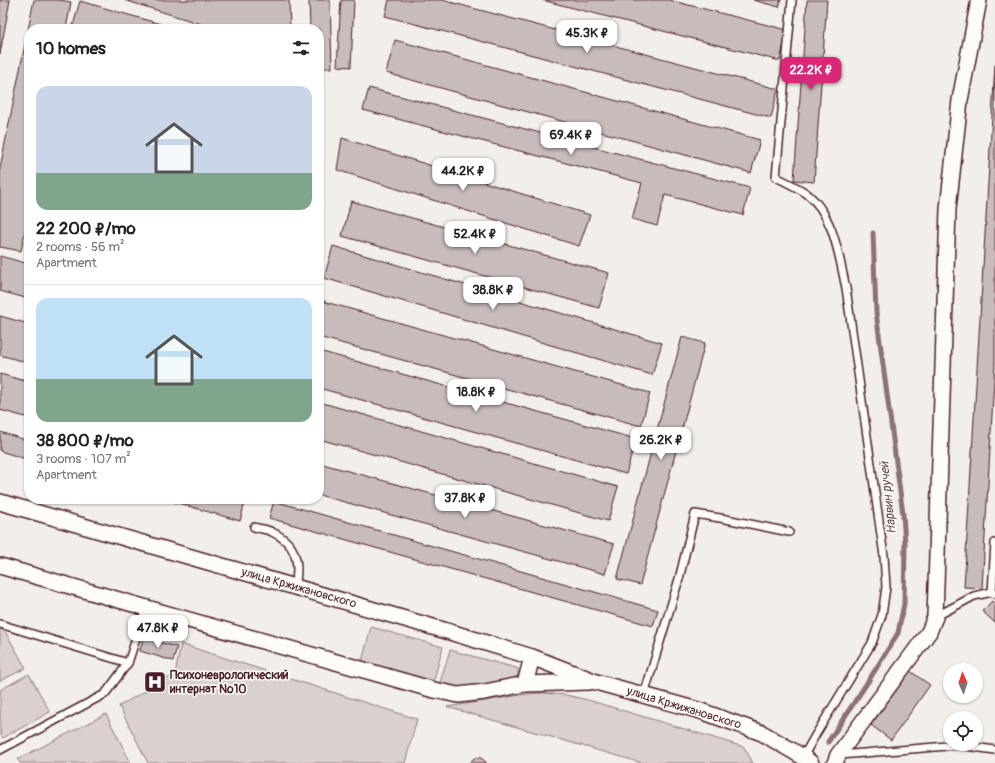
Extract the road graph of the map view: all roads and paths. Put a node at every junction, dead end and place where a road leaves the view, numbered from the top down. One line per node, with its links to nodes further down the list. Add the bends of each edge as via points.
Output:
1 (792, 0): 22 (lane, via 776,177 806,194 819,206 830,226 836,245 847,296 884,556 886,587 882,615 872,643 816,734)
2 (979, 0): 12 (street, via 960,100 948,209)
3 (0, 502): 9 (street, улица Кржижановского)
4 (254, 527): 9 (lane, via 271,531 284,539 293,550 297,562)
5 (789, 532): 18 (lane, via 695,514)
6 (995, 542): 7 (lane)
7 (995, 549): 10 (lane)
8 (0, 566): 11 (street, улица Кржижановского)
9 (295, 587): 14 (street, улица Кржижановского)
10 (994, 593): 12 (lane, via 974,596)
11 (146, 608): 15 (lane); 17 (street, улица Кржижановского, via 452,694 485,692)
12 (935, 617): 21 (street, via 930,632)
13 (0, 624): 15 (lane)
14 (532, 657): 16 (street, улица Кржижановского); 17 (street)
15 (128, 663): 19 (lane, via 105,694)
16 (596, 682): 17 (street, улица Кржижановского); 18 (street, улица Кржижановского)
17 (525, 684)
18 (644, 696): 22 (street, улица Кржижановского, via 701,711 762,733)
19 (0, 750)
20 (995, 750): 21 (lane, via 959,745)
21 (837, 759)
22 (807, 760)

